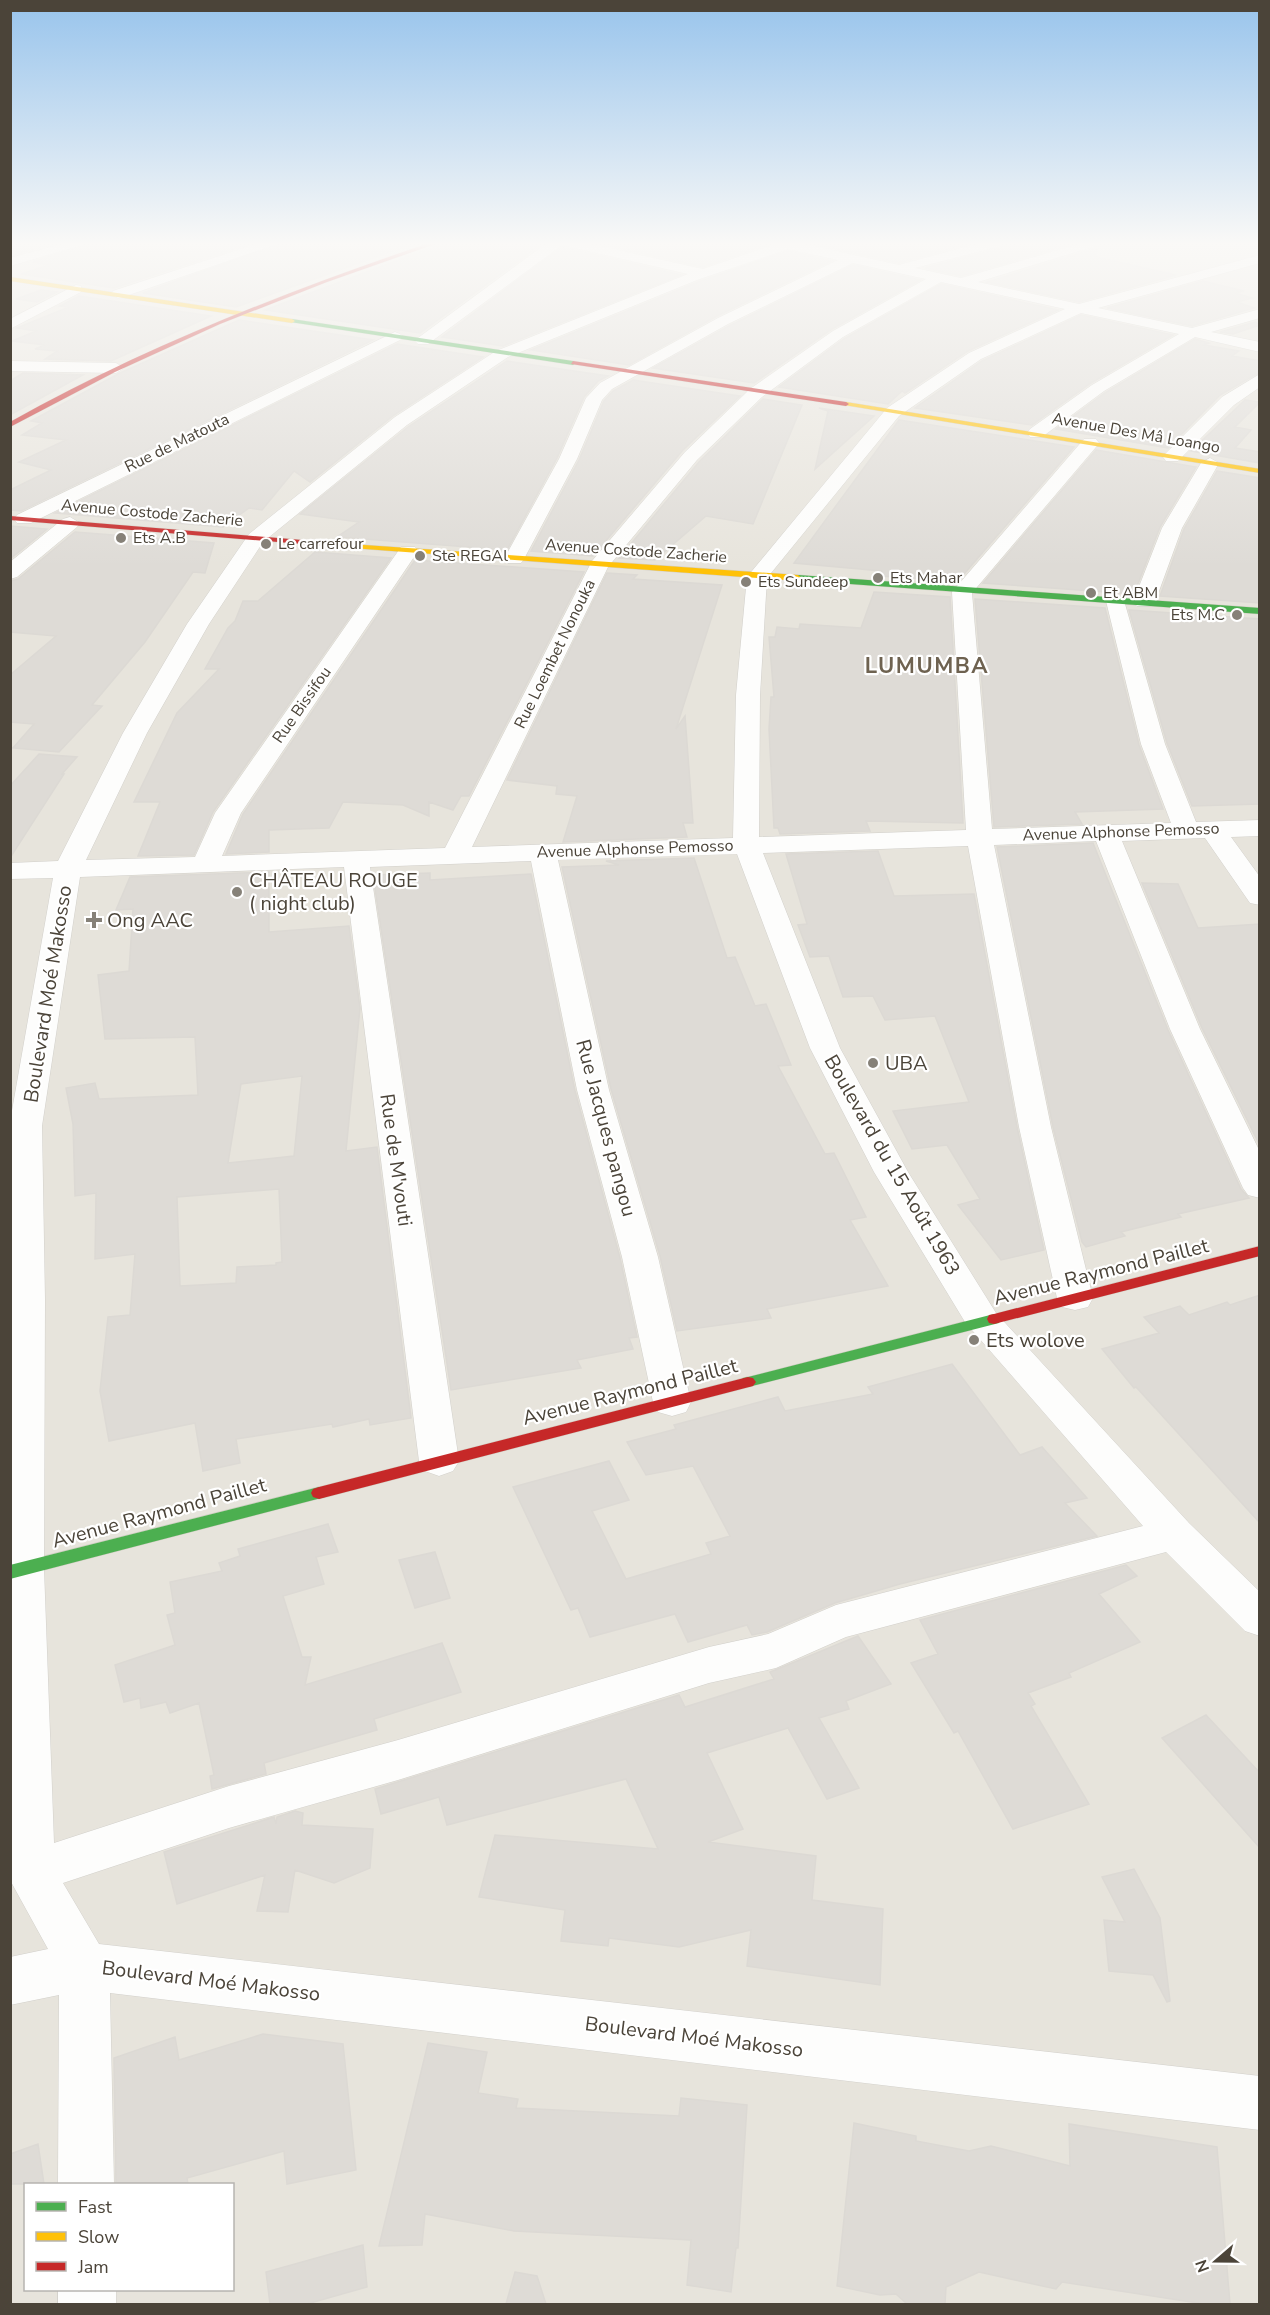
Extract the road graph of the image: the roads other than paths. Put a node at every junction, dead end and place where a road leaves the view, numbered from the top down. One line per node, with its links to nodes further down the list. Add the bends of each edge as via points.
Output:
1 (154, 351): 11 (main road)
2 (366, 351): 22 (street, Rue de Matouta)
3 (482, 351): 9 (main road, Avenue Des Mâ Loango)
4 (509, 351): 9 (street, Boulevard Moé Makosso)
5 (668, 351): 12 (street)
6 (814, 351): 14 (street, Rue Loembet Nonouka)
7 (986, 351): 15 (street)
8 (1161, 351): 17 (street, via 1098,388)
9 (502, 354): 12 (main road, Avenue Des Mâ Loango); 24 (street, Boulevard Moé Makosso, via 401,421)
10 (10, 366): 11 (street)
11 (116, 368): 16 (main road)
12 (629, 372): 14 (main road, Avenue Des Mâ Loango); 26 (street, via 594,398 568,459)
13 (1260, 379): 19 (street, via 1228,401)
14 (756, 393): 15 (main road, Avenue Des Mâ Loango); 27 (street, Rue Loembet Nonouka, via 691,456)
15 (892, 412): 17 (main road, Avenue Des Mâ Loango); 29 (street)
16 (10, 424)
17 (1036, 433): 18 (main road, Avenue Des Mâ Loango)
18 (1090, 443): 19 (main road, Avenue Des Mâ Loango); 30 (street)
19 (1172, 457): 20 (main road, Avenue Des Mâ Loango)
20 (1210, 463): 21 (main road, Avenue Des Mâ Loango); 32 (street, via 1172,528)
21 (1260, 471)
22 (17, 519): 23 (main road, Avenue Costode Zacherie)
23 (70, 523): 24 (main road, Avenue Costode Zacherie); 28 (street)
24 (256, 538): 25 (main road, Avenue Costode Zacherie); 44 (street, Boulevard Moé Makosso, via 198,624 152,703)
25 (408, 552): 26 (main road, Avenue Costode Zacherie); 43 (street, Rue Bissifou, via 228,813)
26 (514, 559): 27 (main road, Avenue Costode Zacherie)
27 (598, 565): 29 (main road, Avenue Costode Zacherie); 41 (street, Rue Loembet Nonouka)
28 (10, 573)
29 (757, 577): 30 (main road, Avenue Costode Zacherie); 39 (street, Boulevard du 15 Août 1963, via 748,695)
30 (962, 592): 31 (main road, Avenue Costode Zacherie); 38 (street)
31 (1116, 601): 32 (main road, Avenue Costode Zacherie); 35 (street, via 1153,744)
32 (1144, 602): 33 (main road, Avenue Costode Zacherie)
33 (1260, 611)
34 (1260, 828): 36 (street, Avenue Alphonse Pemosso)
35 (1186, 830): 36 (street, Avenue Alphonse Pemosso); 37 (street, Avenue Alphonse Pemosso)
36 (1213, 830): 46 (street)
37 (1105, 832): 38 (street, Avenue Alphonse Pemosso); 48 (street, via 1185,1029)
38 (979, 836): 39 (street, Avenue Alphonse Pemosso); 50 (street, via 1035,1126)
39 (747, 844): 40 (street, Avenue Alphonse Pemosso); 51 (street, Boulevard du 15 Août 1963, via 825,1048 891,1172)
40 (543, 853): 41 (street, Avenue Alphonse Pemosso); 52 (street, Rue Jacques pangou, via 592,1090 640,1257)
41 (455, 855): 42 (street, Avenue Alphonse Pemosso)
42 (356, 860): 43 (street, Avenue Alphonse Pemosso); 53 (street, Rue de M'vouti)
43 (205, 864): 44 (street, Avenue Alphonse Pemosso)
44 (68, 869): 45 (street, Avenue Alphonse Pemosso); 47 (street, Boulevard Moé Makosso)
45 (10, 871)
46 (1260, 897)
47 (18, 1126): 55 (street, Boulevard Moé Makosso, via 27,1300)
48 (1260, 1188)
49 (1260, 1251): 50 (main road, Avenue Raymond Paillet)
50 (1075, 1298): 51 (main road, Avenue Raymond Paillet)
51 (983, 1322): 52 (main road, Avenue Raymond Paillet); 54 (street, Boulevard du 15 Août 1963)
52 (672, 1402): 53 (main road, Avenue Raymond Paillet)
53 (440, 1461): 55 (main road, Avenue Raymond Paillet)
54 (1174, 1534): 56 (street, Boulevard du 15 Août 1963); 57 (street, via 836,1622 776,1650 709,1665 229,1807)
55 (17, 1570): 57 (street, Boulevard Moé Makosso)
56 (1260, 1619)
57 (31, 1872): 58 (street, Boulevard Moé Makosso)
58 (84, 1966): 59 (street); 60 (street, Boulevard Moé Makosso); 61 (street)
59 (10, 1981)
60 (1260, 2103)
61 (86, 2183)

